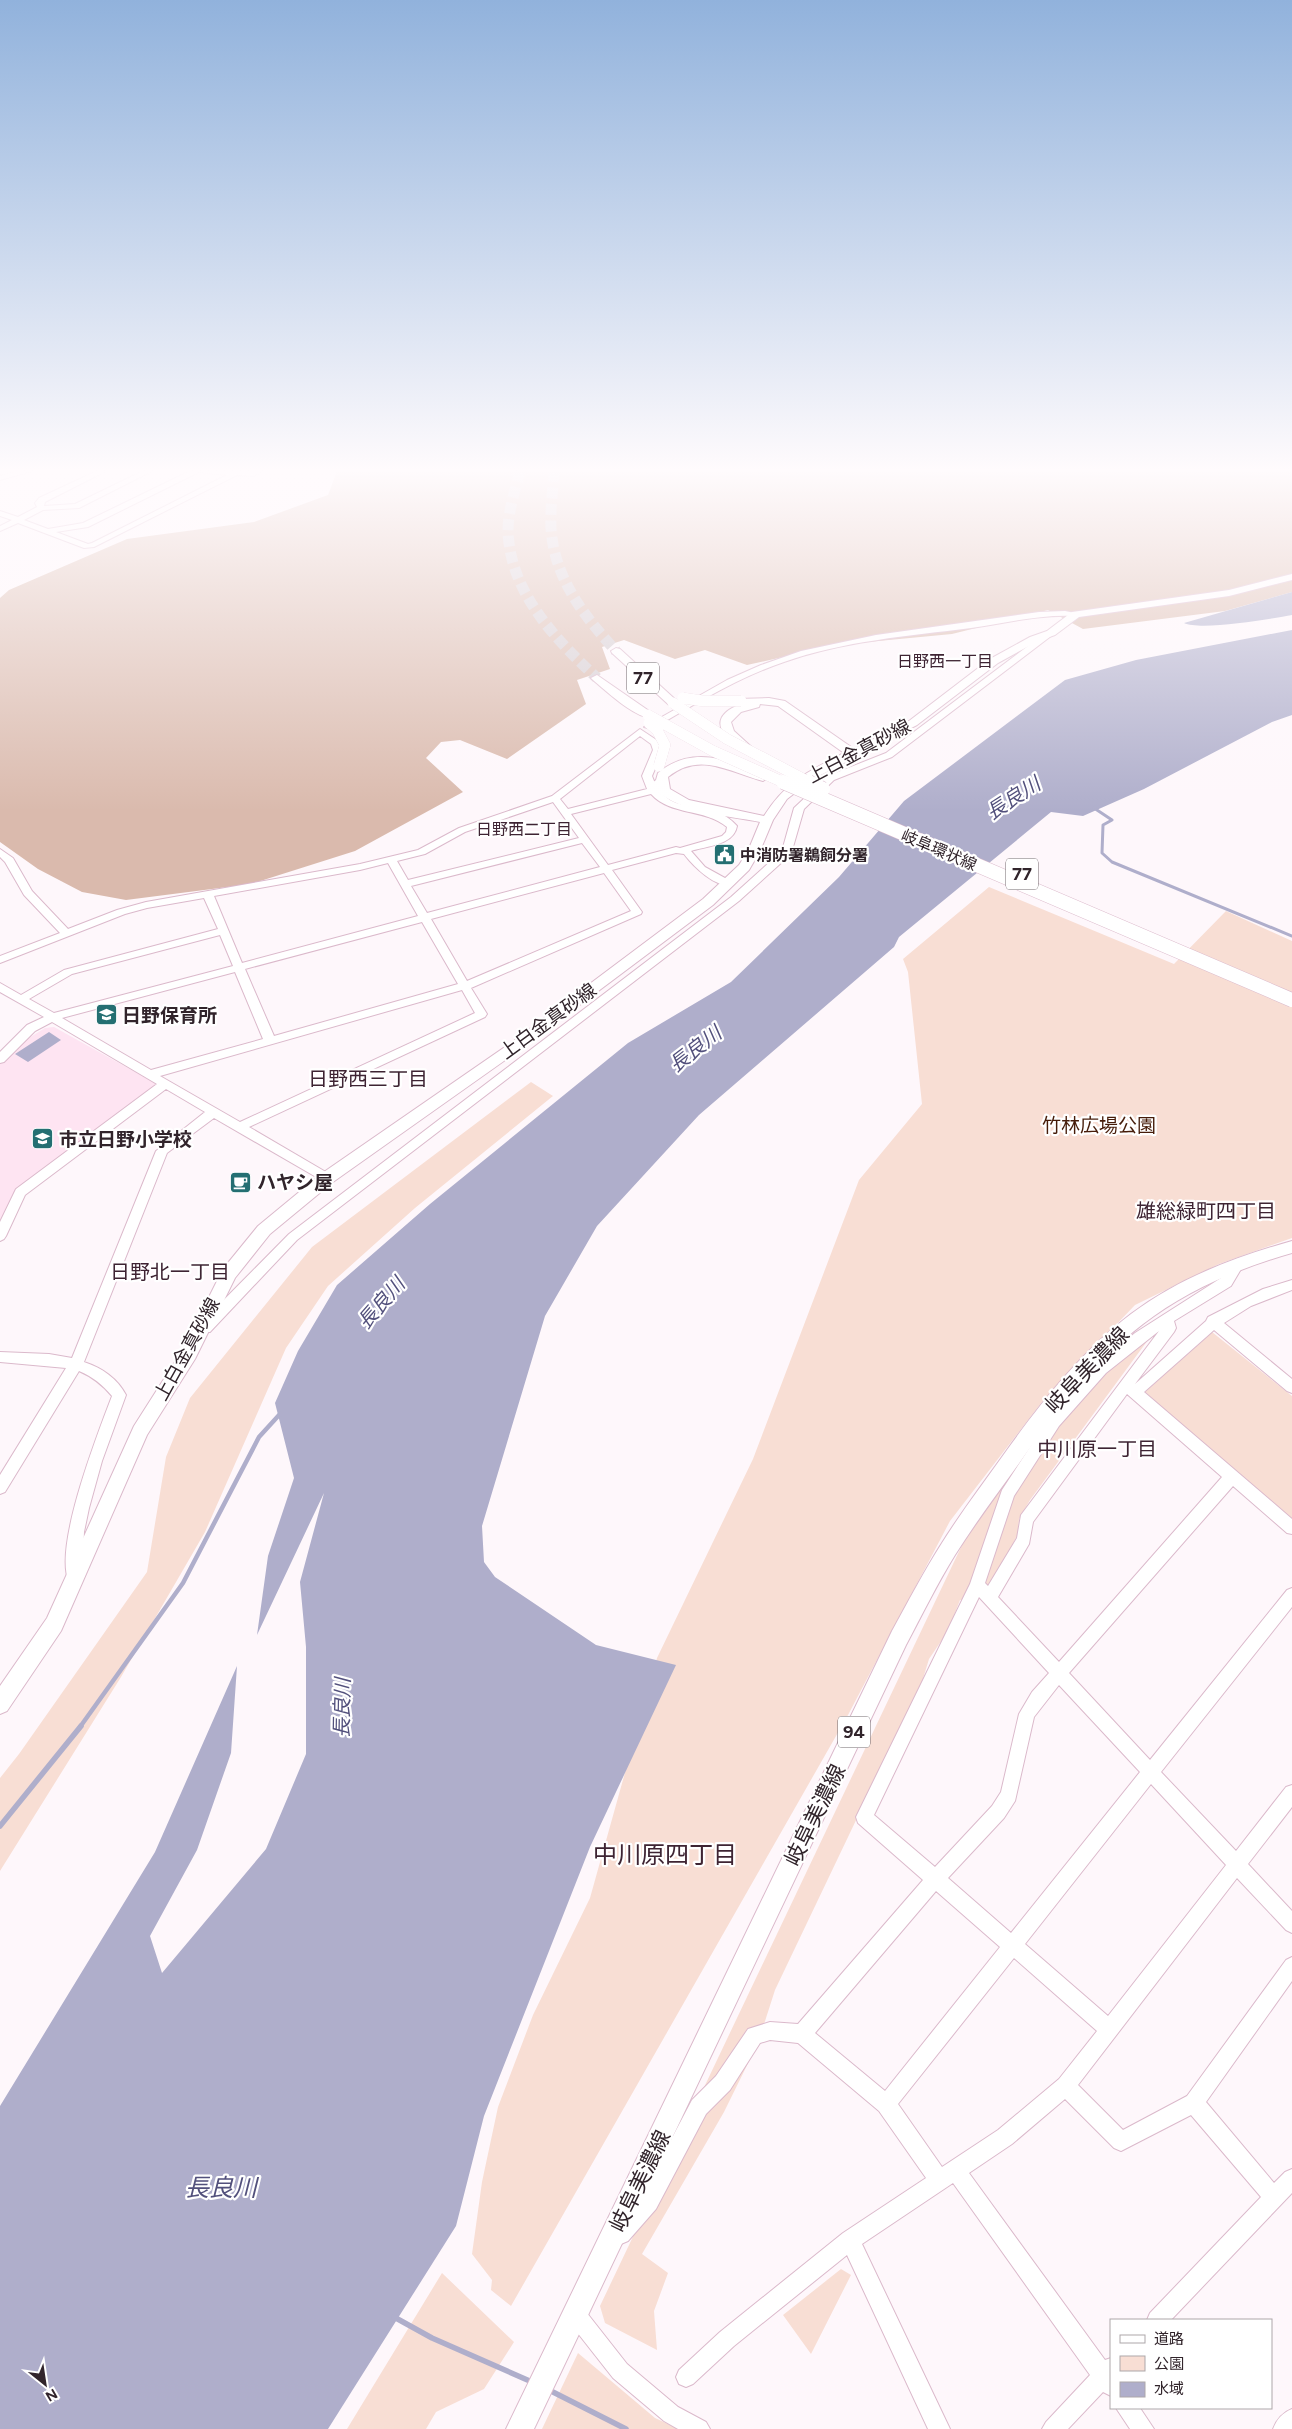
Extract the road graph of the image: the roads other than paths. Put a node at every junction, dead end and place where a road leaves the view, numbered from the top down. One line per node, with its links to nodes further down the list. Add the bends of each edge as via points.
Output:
1 (1263, 584): 2 (main road, 上白金真砂線, via 1229,593)
2 (1076, 614): 3 (main road, 上白金真砂線); 10 (street, via 874,639 811,652 757,669 705,694)
3 (1051, 633): 11 (main road, 上白金真砂線, via 994,661 913,723); 51 (street, via 890,755 831,778 799,808 787,852 736,899 503,1074 293,1238)
4 (619, 654): 6 (main road, 77)
5 (597, 678): 9 (main road, 77, via 624,700 632,711)
6 (678, 700): 7 (main road, 77, bridge); 12 (main road, 岐阜環状線 / 77, bridge, via 713,731)
7 (743, 704): 8 (main road, 77, via 778,706); 12 (main road, 77, bridge, via 727,718 725,724 728,732)
8 (796, 713): 11 (main road, 77)
9 (646, 717): 13 (main road, 77, bridge, via 663,737); 14 (main road, 岐阜環状線 / 77, bridge)
10 (640, 732): 15 (street, via 655,743 658,750 647,776); 16 (street)
11 (852, 753): 18 (main road, 上白金真砂線, via 808,776 782,797)
12 (755, 755): 34 (main road, 岐阜環状線 / 77, bridge, via 841,798)
13 (664, 767): 14 (main road, 77, bridge, via 690,760 712,760); 15 (main road, 77, via 656,776)
14 (787, 784): 36 (main road, 岐阜環状線 / 77, bridge)
15 (658, 791): 17 (street); 18 (main road, via 685,803); 20 (street, via 667,804 716,816 732,826 726,838)
16 (555, 798): 17 (street); 22 (street, via 462,830 421,852)
17 (566, 812): 19 (street)
18 (767, 820): 24 (main road, 上白金真砂線, via 754,851)
19 (585, 840): 23 (street); 25 (street)
20 (682, 850): 23 (street); 24 (street, via 701,869)
21 (1, 853): 29 (street, via 9,860 28,893)
22 (391, 860): 25 (street); 26 (street)
23 (607, 870): 27 (street); 33 (street, via 637,912)
24 (729, 883): 44 (main road, 上白金真砂線, via 520,1044)
25 (406, 884): 27 (street)
26 (208, 894): 28 (street); 29 (street, via 146,904)
27 (425, 918): 31 (street); 33 (street)
28 (224, 931): 31 (street); 35 (street, via 68,972)
29 (67, 934): 30 (street)
30 (0, 960)
31 (239, 968): 37 (street); 38 (street)
32 (0, 986): 35 (street)
33 (465, 986): 38 (street); 43 (street, via 481,1014)
34 (1292, 988)
35 (22, 999): 37 (street)
36 (1292, 1000)
37 (54, 1017): 39 (street, via 31,1028); 40 (street)
38 (270, 1041): 40 (street)
39 (0, 1059)
40 (152, 1074): 41 (street)
41 (167, 1083): 42 (street); 45 (street, via 20,1192)
42 (215, 1111): 43 (street); 53 (street, via 162,1152)
43 (240, 1126): 44 (street)
44 (327, 1178): 51 (main road, 上白金真砂線, via 264,1230 229,1274)
45 (0, 1236)
46 (1292, 1247): 47 (main road, 岐阜美濃線 / 94)
47 (1238, 1264): 49 (street, via 1226,1282); 81 (main road, 岐阜美濃線 / 94, via 1159,1303 1080,1370 1044,1412 956,1537 899,1638)
48 (1292, 1285): 50 (street)
49 (1167, 1319): 55 (street, via 1169,1328); 60 (street, via 1101,1369 1054,1422 1007,1494)
50 (1213, 1321): 54 (street); 55 (street)
51 (196, 1338): 59 (main road, 上白金真砂線, via 140,1431 112,1488)
52 (0, 1357): 53 (street)
53 (76, 1363): 57 (street); 59 (street, via 114,1386 119,1394 88,1479 73,1560)
54 (1292, 1387)
55 (1130, 1388): 56 (street); 62 (street, via 1026,1520 1024,1539)
56 (1232, 1476): 58 (street); 63 (street)
57 (0, 1488)
58 (1292, 1528)
59 (74, 1581): 64 (main road, 上白金真砂線, via 54,1624)
60 (977, 1585): 62 (street); 68 (street, via 864,1817)
61 (1292, 1595): 65 (street)
62 (988, 1599): 63 (street)
63 (1058, 1673): 65 (street); 68 (street, via 1027,1714 1009,1795 998,1812)
64 (0, 1704)
65 (1151, 1773): 67 (street); 70 (street)
66 (1292, 1793): 67 (street)
67 (1236, 1864): 69 (street); 72 (street)
68 (935, 1879): 70 (street); 73 (street)
69 (1292, 1924)
70 (1013, 1946): 72 (street); 76 (street)
71 (1292, 1966): 75 (street)
72 (1109, 2028): 74 (street)
73 (802, 2034): 76 (street); 81 (street, via 770,2031 754,2034 723,2083 699,2107 649,2202)
74 (1066, 2086): 75 (street, via 1121,2141); 77 (street, via 1004,2137)
75 (1194, 2103): 79 (street)
76 (886, 2104): 77 (street)
77 (948, 2176): 80 (street); 85 (street)
78 (1292, 2180): 79 (street)
79 (1274, 2198): 83 (street)
80 (850, 2240): 84 (street, via 727,2339); 90 (street)
81 (605, 2253): 82 (main road, 岐阜美濃線 / 94)
82 (576, 2315): 87 (main road, 岐阜美濃線 / 94, via 561,2342); 89 (street, via 620,2370 671,2414)
83 (1158, 2319)
84 (686, 2377)
85 (1108, 2377): 91 (street)
86 (1128, 2409): 92 (street)
87 (529, 2420)
88 (1292, 2420): 93 (street)
89 (699, 2429)
90 (939, 2429)
91 (1053, 2429)
92 (1143, 2429)
93 (1284, 2429)

